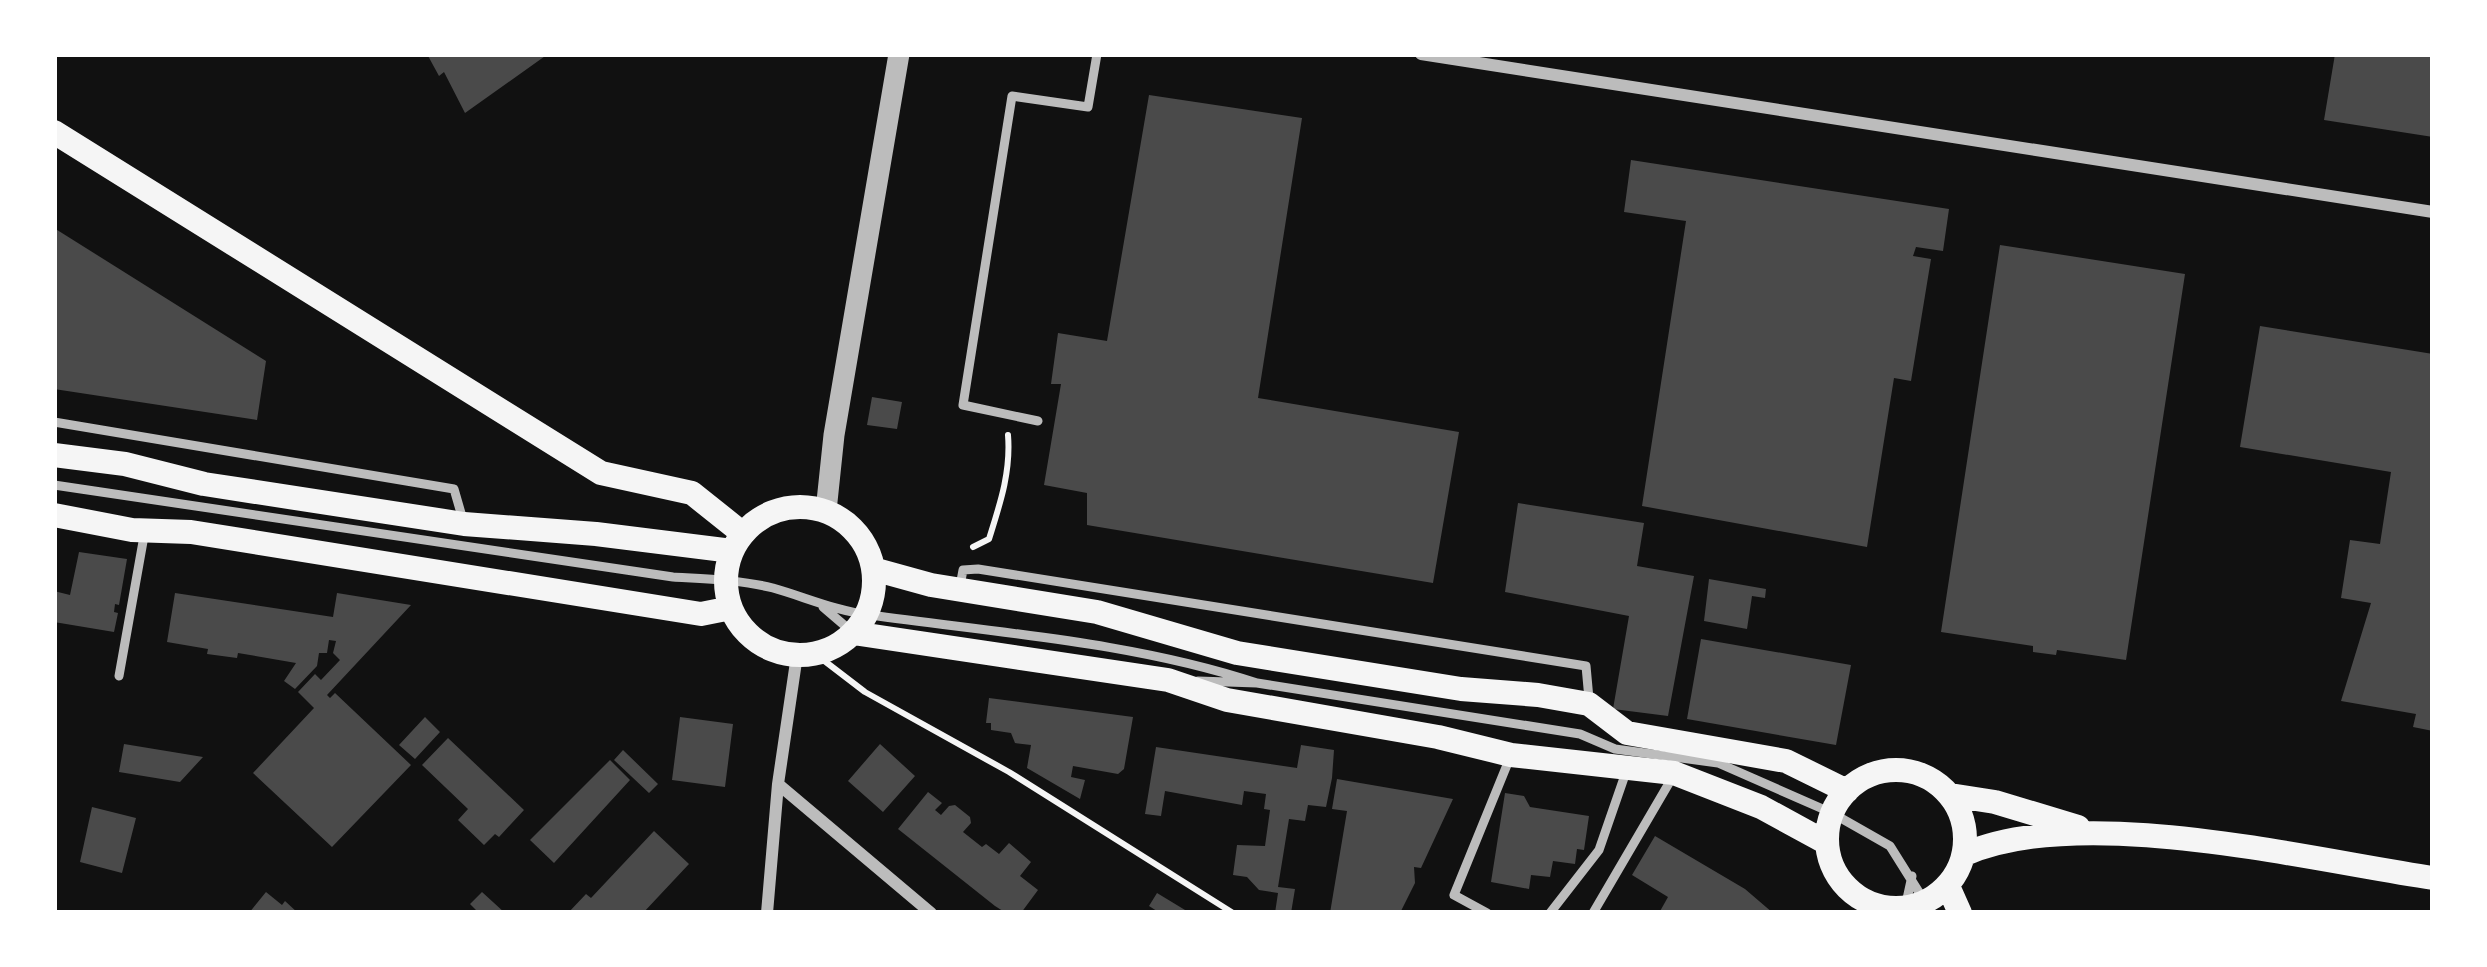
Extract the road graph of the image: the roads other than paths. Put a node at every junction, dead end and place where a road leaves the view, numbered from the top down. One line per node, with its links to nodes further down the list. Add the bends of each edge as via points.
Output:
1 (899, 54): 10 (street)
2 (1097, 54): 7 (lane, via 1088,107 1012,96 962,405)
3 (1421, 54): 5 (street)
4 (54, 132): 14 (main road, via 601,473 692,493)
5 (2433, 212)
6 (54, 422): 12 (lane, via 454,489)
7 (1038, 422)
8 (54, 455): 12 (main road)
9 (54, 484): 16 (lane)
10 (826, 511): 14 (main road, via 781,509); 15 (main road, via 857,533)
11 (54, 515): 13 (main road)
12 (464, 524): 14 (main road)
13 (145, 530): 19 (main road, via 701,614); 22 (lane)
14 (737, 542): 16 (main road)
15 (873, 568): 17 (main road); 20 (main road, via 874,589)
16 (725, 580): 18 (lane); 19 (main road)
17 (960, 588): 25 (main road, via 1097,612 1237,653); 25 (lane, via 963,570 978,569 1586,666)
18 (819, 604): 20 (lane); 20 (lane)
19 (731, 608): 21 (main road, via 757,642)
20 (859, 624): 21 (main road, via 836,646); 23 (main road); 24 (lane, via 927,621 1204,665)
21 (806, 654): 29 (street)
22 (118, 676)
23 (1168, 680): 24 (lane); 26 (main road, via 1227,700)
24 (1257, 683): 32 (lane, via 1718,764)
25 (1589, 704): 30 (main road, via 1627,733 1786,761)
26 (1511, 755): 27 (main road); 42 (lane, via 1454,895)
27 (1628, 766): 28 (main road); 43 (lane, via 1599,850)
28 (1674, 773): 34 (main road); 44 (lane)
29 (778, 784): 40 (street); 41 (street)
30 (1847, 791): 31 (main road, via 1901,770); 32 (main road)
31 (1950, 795): 33 (main road); 35 (main road, via 1964,823)
32 (1832, 813): 34 (main road); 36 (lane, via 1890,845)
33 (2092, 831): 35 (main road, via 1996,840); 37 (main road)
34 (1827, 843): 39 (main road, via 1834,870 1852,892 1876,906)
35 (1965, 854): 38 (main road)
36 (1912, 876): 39 (lane); 39 (lane)
37 (2433, 878)
38 (1948, 886): 39 (main road); 45 (main road)
39 (1918, 909)
40 (767, 913)
41 (931, 913)
42 (1487, 913)
43 (1550, 913)
44 (1593, 913)
45 (1960, 913)

